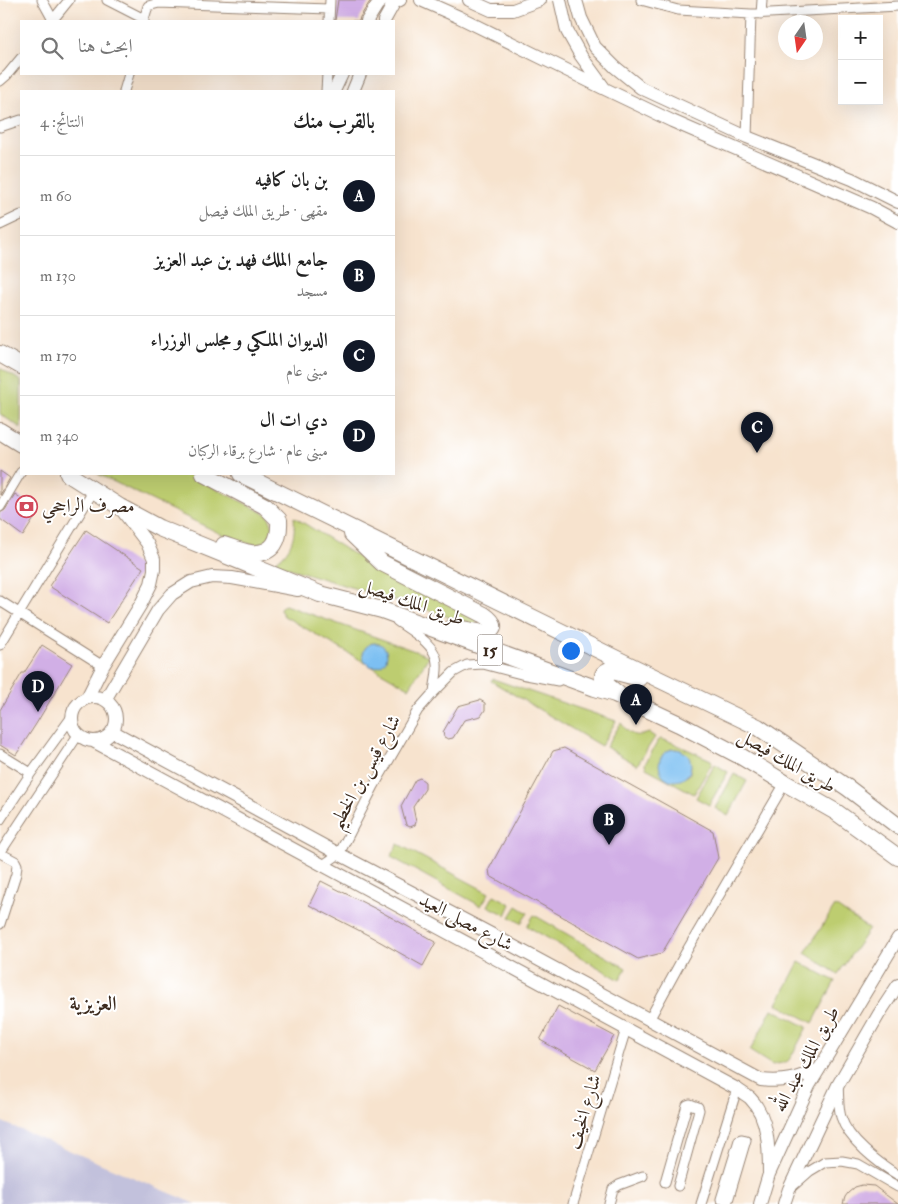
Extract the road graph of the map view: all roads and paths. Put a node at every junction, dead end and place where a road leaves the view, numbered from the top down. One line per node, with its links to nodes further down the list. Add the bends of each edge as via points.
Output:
1 (42, 0): 17 (street)
2 (69, 0): 18 (street)
3 (107, 0): 19 (street)
4 (383, 0): 21 (street)
5 (400, 0): 22 (street, via 394,3)
6 (421, 0): 29 (street)
7 (469, 0): 8 (street, via 490,10 513,10)
8 (540, 0)
9 (560, 0): 29 (street, via 566,30)
10 (576, 0): 36 (street, via 596,48 641,88)
11 (641, 0): 15 (street, via 678,10)
12 (762, 0): 16 (street)
13 (330, 4): 19 (street, via 159,3 148,6); 20 (street)
14 (898, 6): 16 (street)
15 (752, 14): 16 (street); 36 (street)
16 (761, 14)
17 (52, 20)
18 (53, 20)
19 (144, 20)
20 (329, 20)
21 (368, 20)
22 (385, 20)
23 (20, 59): 28 (street)
24 (129, 75): 30 (street)
25 (327, 75): 31 (street)
26 (342, 75): 32 (street)
27 (360, 75): 33 (street)
28 (0, 81)
29 (605, 89): 39 (street)
30 (124, 90)
31 (326, 90)
32 (334, 90)
33 (353, 90)
34 (20, 120): 35 (street)
35 (0, 127)
36 (747, 137): 37 (street, via 852,179)
37 (898, 202)
38 (20, 215): 40 (street)
39 (898, 222)
40 (0, 225)
41 (0, 431): 42 (highway)
42 (20, 443)
43 (20, 474): 48 (street)
44 (70, 475): 47 (highway, طريق الملك فيصل / 15)
45 (206, 475): 51 (highway, via 265,506 279,520 280,530 275,545 266,551 252,553)
46 (244, 475): 50 (highway, طريق الملك فيصل)
47 (94, 490): 49 (highway, طريق الملك فيصل / 15); 55 (street)
48 (0, 507)
49 (120, 507): 51 (highway, طريق الملك فيصل / 15); 58 (street, via 147,543 154,559 154,570 141,604)
50 (340, 522): 56 (highway, via 382,563 484,615 493,625 489,632 484,633); 61 (highway, طريق الملك فيصل)
51 (159, 528): 52 (highway, طريق الملك فيصل / 15)
52 (320, 594): 54 (highway, طريق الملك فيصل / 15); 64 (street, via 232,578 212,577 191,582 172,594 158,610)
53 (0, 602): 55 (street)
54 (382, 610): 56 (highway, طريق الملك فيصل / 15); 60 (street, via 429,645 435,654)
55 (18, 614): 57 (street); 58 (street)
56 (401, 617): 59 (highway, طريق الملك فيصل / 15)
57 (0, 645)
58 (104, 666): 62 (street)
59 (596, 688): 60 (street, شارع قيس بن الخطيم, via 483,664 467,664); 63 (highway, طريق الملك فيصل / 15)
60 (434, 692): 75 (street, شارع قيس بن الخطيم, via 402,736)
61 (689, 694): 63 (highway, via 658,682 609,670 603,673 608,686); 73 (highway, طريق الملك فيصل, via 758,727)
62 (87, 698): 64 (street); 65 (street, via 76,706)
63 (625, 699): 71 (highway, طريق الملك فيصل / 15, via 742,757)
64 (105, 700): 66 (street, via 116,718)
65 (72, 718): 67 (street); 70 (street)
66 (112, 731): 68 (street); 75 (street, شارع مصلى العيد)
67 (78, 735): 68 (street); 74 (street)
68 (93, 741): 77 (street, شارع مصلى العيد)
69 (0, 754): 70 (street)
70 (30, 773): 72 (street)
71 (785, 784): 76 (highway, طريق الملك فيصل / 15, via 836,812); 81 (street)
72 (0, 820)
73 (898, 826)
74 (0, 853): 78 (street, via 17,865)
75 (338, 854): 77 (street, شارع قيس بن الخطيم); 81 (street, شارع مصلى العيد)
76 (898, 857)
77 (323, 866): 82 (street, شارع مصلى العيد)
78 (0, 924)
79 (898, 938): 84 (street, طريق الملك عبد الله)
80 (898, 985): 86 (street)
81 (649, 1020): 83 (street, شارع مصلى العيد)
82 (626, 1029): 85 (street, شارع مصلى العيد); 96 (street, شارع الخيف)
83 (730, 1064): 84 (street, شارع مصلى العيد, via 761,1080 775,1082); 85 (street, via 736,1070 736,1077 728,1082)
84 (819, 1069): 88 (street, طريق الملك عبد الله)
85 (719, 1079): 87 (street, شارع مصلى العيد)
86 (838, 1085): 89 (street, via 841,1116 852,1137); 94 (street)
87 (737, 1089): 88 (street, شارع مصلى العيد, via 751,1099 765,1126); 98 (street)
88 (769, 1174): 99 (street, طريق الملك عبد الله)
89 (898, 1175)
90 (643, 1176): 97 (street, via 613,1188)
91 (665, 1182): 92 (street, via 687,1105 698,1106)
92 (678, 1186)
93 (898, 1188): 94 (street, via 858,1164 842,1161 825,1162)
94 (789, 1189): 100 (street)
95 (725, 1201): 95 (street, via 738,1140 746,1140 746,1143)
96 (573, 1204)
97 (609, 1204)
98 (700, 1204)
99 (760, 1204)
100 (784, 1204)

